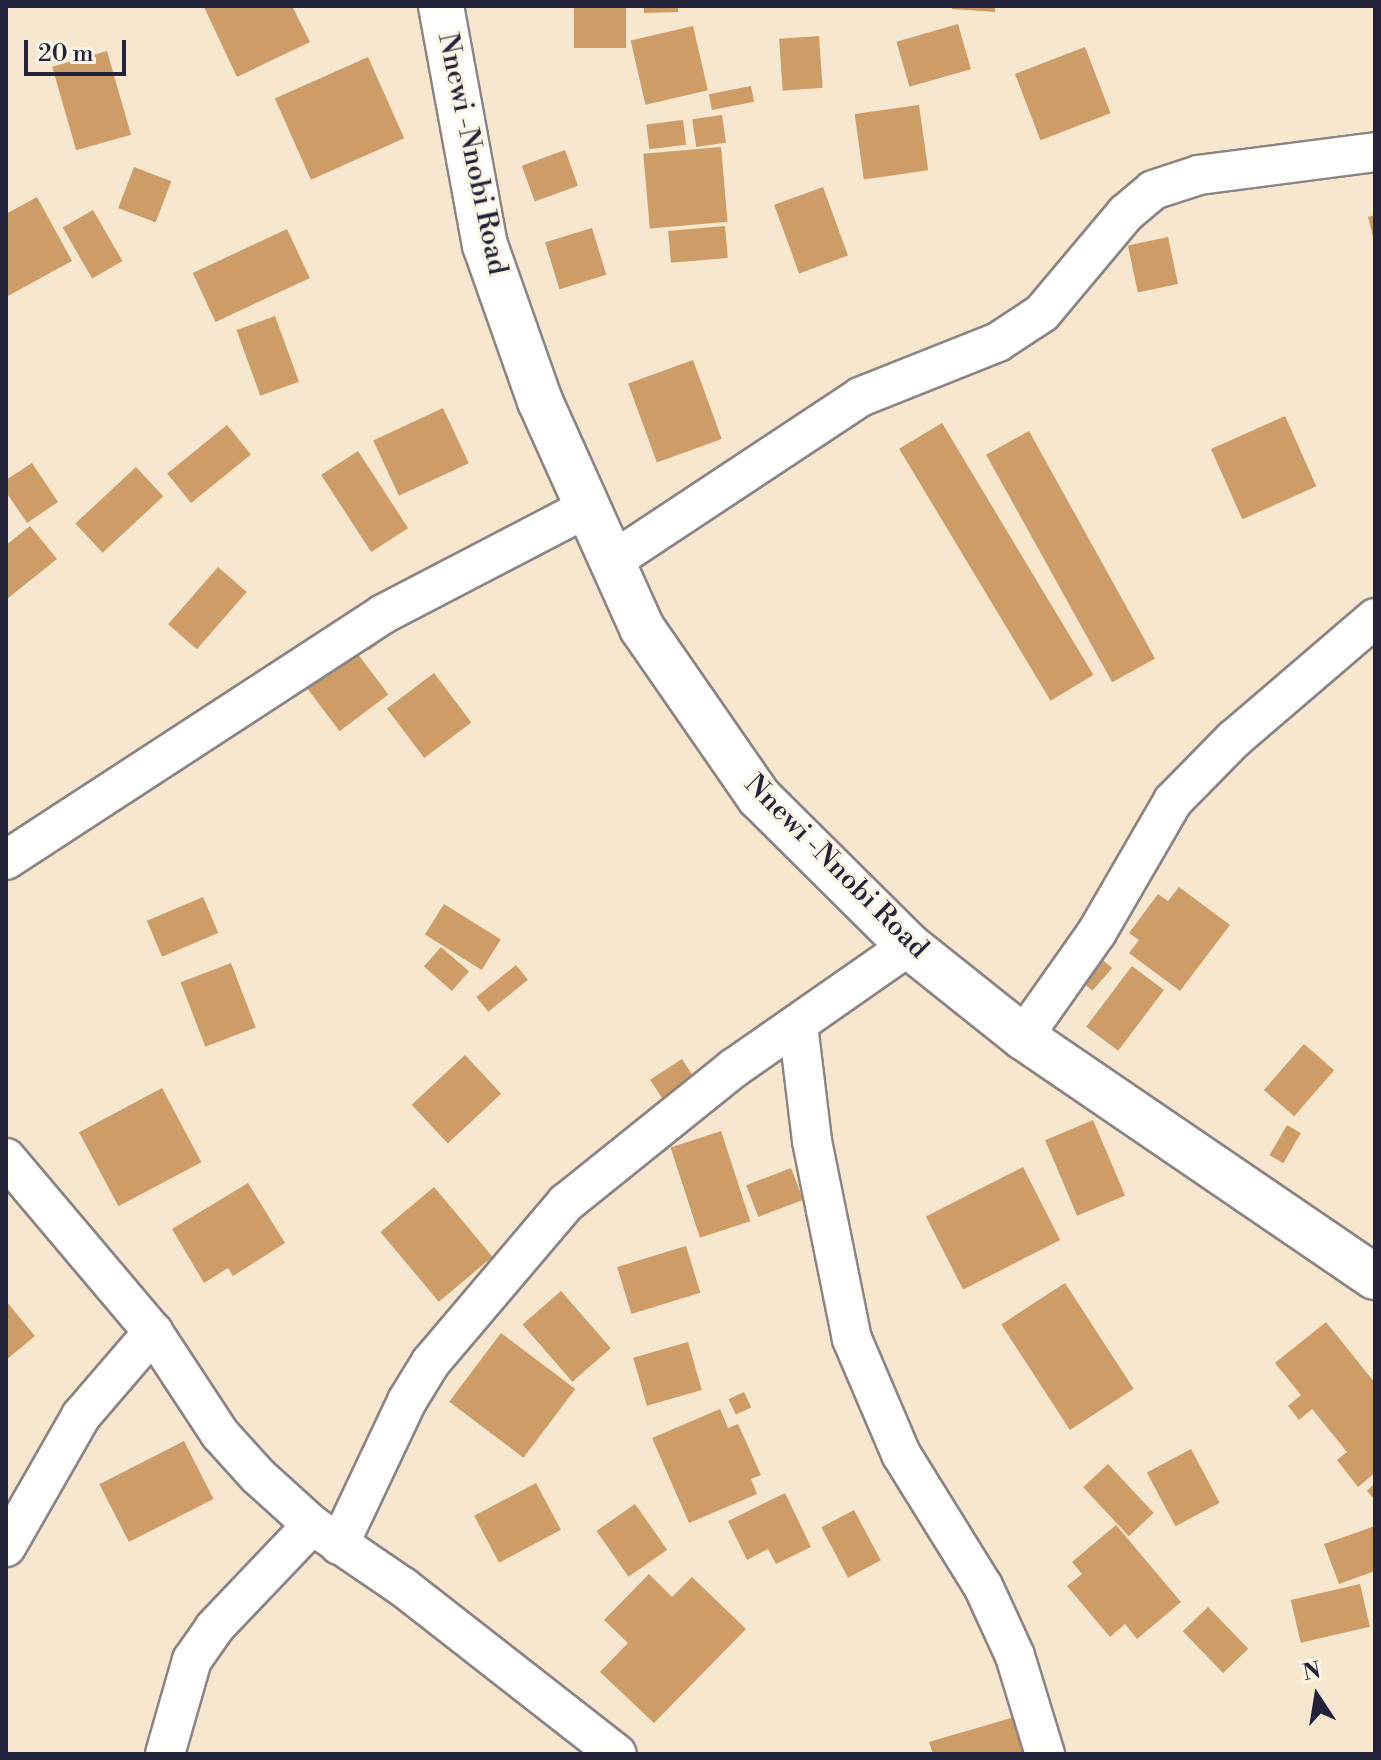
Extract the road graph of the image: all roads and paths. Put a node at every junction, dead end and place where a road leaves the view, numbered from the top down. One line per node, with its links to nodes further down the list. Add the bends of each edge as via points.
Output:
1 (441, 6): 3 (main road, Nnewi -Nnobi Road, via 485,245 540,401)
2 (1375, 152): 4 (street, via 1199,175 1153,190 1126,213 1042,313 998,342 860,397)
3 (587, 508): 4 (main road, Nnewi -Nnobi Road); 6 (street, via 383,614)
4 (611, 562): 7 (main road, Nnewi -Nnobi Road, via 642,628 759,797)
5 (1375, 618): 9 (street, via 1234,739 1173,801 1097,932)
6 (6, 860)
7 (909, 946): 8 (street); 9 (main road, Nnewi -Nnobi Road)
8 (798, 1025): 13 (street, via 734,1068 566,1203 431,1362); 17 (street, via 812,1141 852,1339 901,1454 983,1586 1015,1656)
9 (1023, 1037): 11 (main road, Nnewi -Nnobi Road)
10 (6, 1158): 12 (street)
11 (1375, 1277)
12 (153, 1332): 13 (street, via 220,1434); 14 (street, via 81,1416)
13 (325, 1535): 15 (street, via 214,1628 192,1660); 16 (street, via 403,1587)
14 (6, 1547)
15 (165, 1754)
16 (617, 1754)
17 (1045, 1754)

